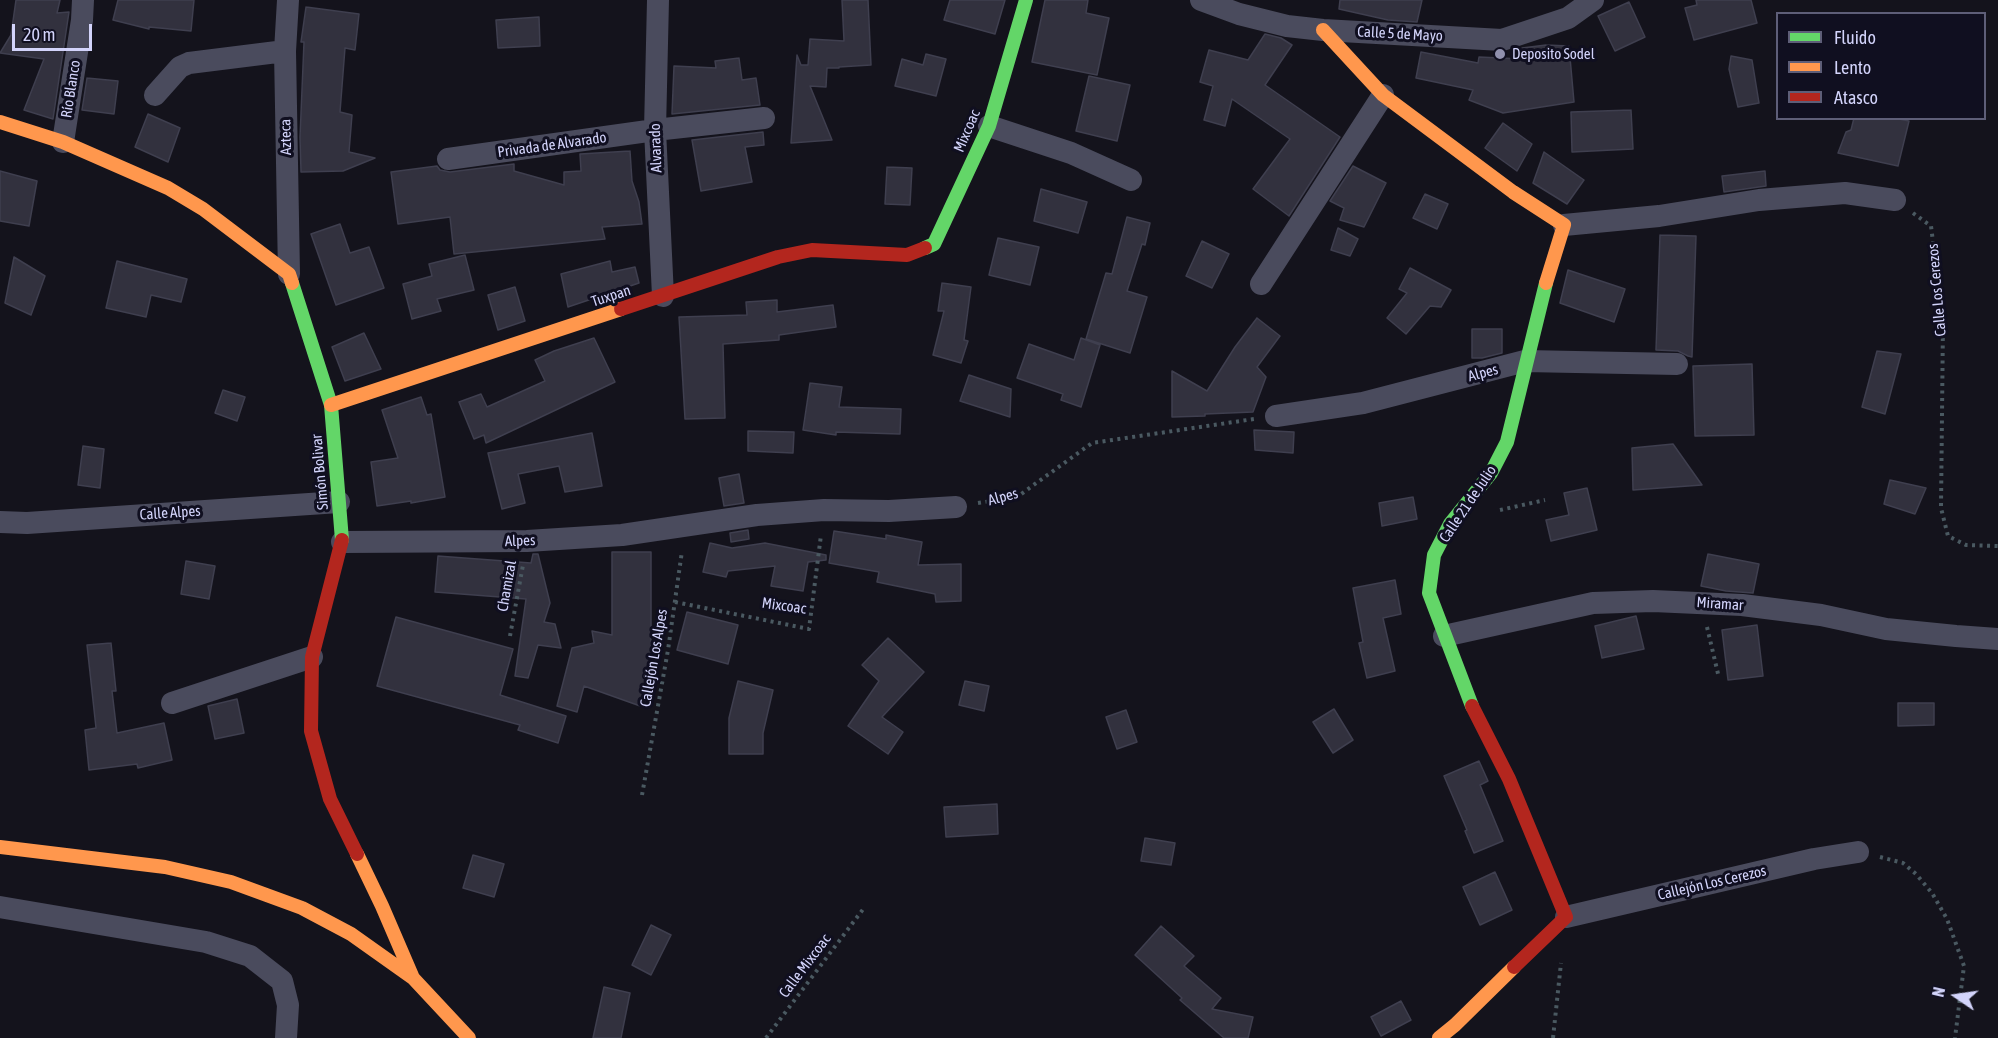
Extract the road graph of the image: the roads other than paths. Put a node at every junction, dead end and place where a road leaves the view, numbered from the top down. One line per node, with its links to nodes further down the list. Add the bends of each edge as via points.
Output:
1 (83, 0): 15 (street, Río Blanco)
2 (288, 0): 8 (street, Azteca)
3 (658, 0): 14 (street, Alvarado)
4 (1026, 0): 13 (main road, Mixcoac)
5 (1201, 0): 7 (street, Calle 5 de Mayo, via 1278,24)
6 (1593, 0): 7 (street, Calle 5 de Mayo, via 1568,18 1502,40)
7 (1323, 30): 10 (main road)
8 (285, 51): 9 (street, via 189,63 180,67); 21 (street, Azteca)
9 (155, 95)
10 (1383, 95): 19 (main road); 22 (street)
11 (764, 118): 14 (street, Privada de Alvarado)
12 (0, 122): 15 (main road)
13 (989, 126): 17 (street, via 1071,153); 20 (main road, Mixcoac, via 934,244)
14 (655, 130): 16 (street, Privada de Alvarado); 23 (street, Alvarado)
15 (63, 142): 21 (main road, via 168,188 203,208)
16 (448, 159)
17 (1131, 180)
18 (1895, 200): 19 (street, via 1845,193)
19 (1564, 225): 24 (main road, Calle 21 de Julio)
20 (907, 255): 23 (main road, Tuxpan, via 812,250 778,257)
21 (289, 274): 26 (main road, Simón Bolivar)
22 (1261, 284)
23 (663, 296): 26 (main road, Tuxpan)
24 (1525, 362): 25 (street, Alpes); 27 (street, Alpes, via 1364,403); 32 (main road, Calle 21 de Julio, via 1507,442 1491,473 1450,524 1434,555 1429,593)
25 (1677, 364)
26 (331, 405): 28 (main road, Simón Bolivar)
27 (1276, 416)
28 (339, 502): 30 (street, Calle Alpes); 31 (main road, Simón Bolivar)
29 (956, 507): 31 (street, Alpes, via 757,515 622,534 527,541)
30 (0, 522)
31 (342, 542): 34 (main road, Simón Bolivar)
32 (1444, 636): 33 (street, Miramar, via 1593,603 1653,601 1821,615 1886,629); 39 (main road, Calle 21 de Julio)
33 (1998, 639)
34 (312, 657): 35 (street); 40 (main road, Simón Bolivar, via 311,731 330,799)
35 (172, 703)
36 (0, 847): 40 (main road, via 165,867 231,882 302,908 351,934)
37 (1858, 852): 39 (street, Callejón Los Cerezos)
38 (0, 907): 41 (street, via 206,942 250,956 282,981 288,1005)
39 (1566, 918): 43 (main road)
40 (413, 978): 42 (main road)
41 (286, 1038)
42 (469, 1038)
43 (1439, 1038)

